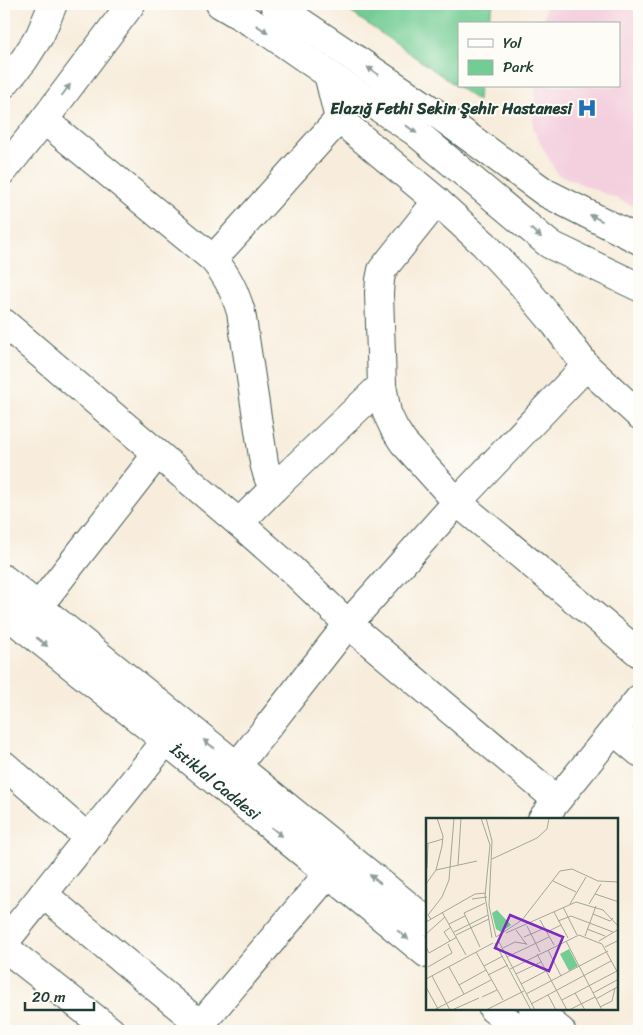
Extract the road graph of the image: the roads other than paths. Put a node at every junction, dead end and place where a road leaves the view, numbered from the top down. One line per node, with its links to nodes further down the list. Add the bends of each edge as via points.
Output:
1 (52, 4): 6 (street, via 40,35)
2 (131, 4): 8 (street, one-way to 2)
3 (220, 4): 5 (street, one-way to 5)
4 (274, 4): 11 (street, one-way to 4, via 546,192)
5 (328, 74): 7 (street); 13 (street, one-way to 13, via 414,131 549,244)
6 (4, 84)
7 (339, 119): 10 (street); 12 (street)
8 (44, 120): 9 (street); 12 (street)
9 (4, 170)
10 (437, 201): 15 (street, via 520,282); 16 (street, via 382,270)
11 (639, 240)
12 (213, 259): 19 (street, via 235,292 241,312 264,463)
13 (639, 287)
14 (4, 323): 18 (street)
15 (586, 366): 17 (street); 20 (street)
16 (382, 384): 19 (street); 20 (street, via 394,428)
17 (639, 415)
18 (158, 454): 21 (street); 23 (street)
19 (274, 488): 21 (street)
20 (457, 502): 25 (street); 26 (street)
21 (240, 524): 25 (street)
22 (4, 579): 23 (street, İstiklal Caddesi)
23 (38, 607): 28 (street, İstiklal Caddesi)
24 (4, 612): 28 (street, İstiklal Caddesi, one-way to 28)
25 (348, 624): 32 (street); 33 (street)
26 (639, 653)
27 (639, 699): 29 (street)
28 (173, 731): 32 (street, İstiklal Caddesi, one-way to 28); 34 (street); 35 (street, İstiklal Caddesi, one-way to 35)
29 (614, 731): 30 (street); 33 (street)
30 (639, 752)
31 (4, 765): 34 (street)
32 (237, 766): 37 (street, İstiklal Caddesi, one-way to 32)
33 (550, 810)
34 (87, 837): 36 (street)
35 (328, 874): 40 (street, İstiklal Caddesi, one-way to 40); 43 (street)
36 (43, 894): 38 (street); 43 (street)
37 (426, 920)
38 (4, 943)
39 (4, 947): 44 (street)
40 (426, 953)
41 (494, 1010): 45 (street)
42 (535, 1010): 46 (street)
43 (198, 1028)
44 (111, 1031)
45 (521, 1031)
46 (561, 1031)

